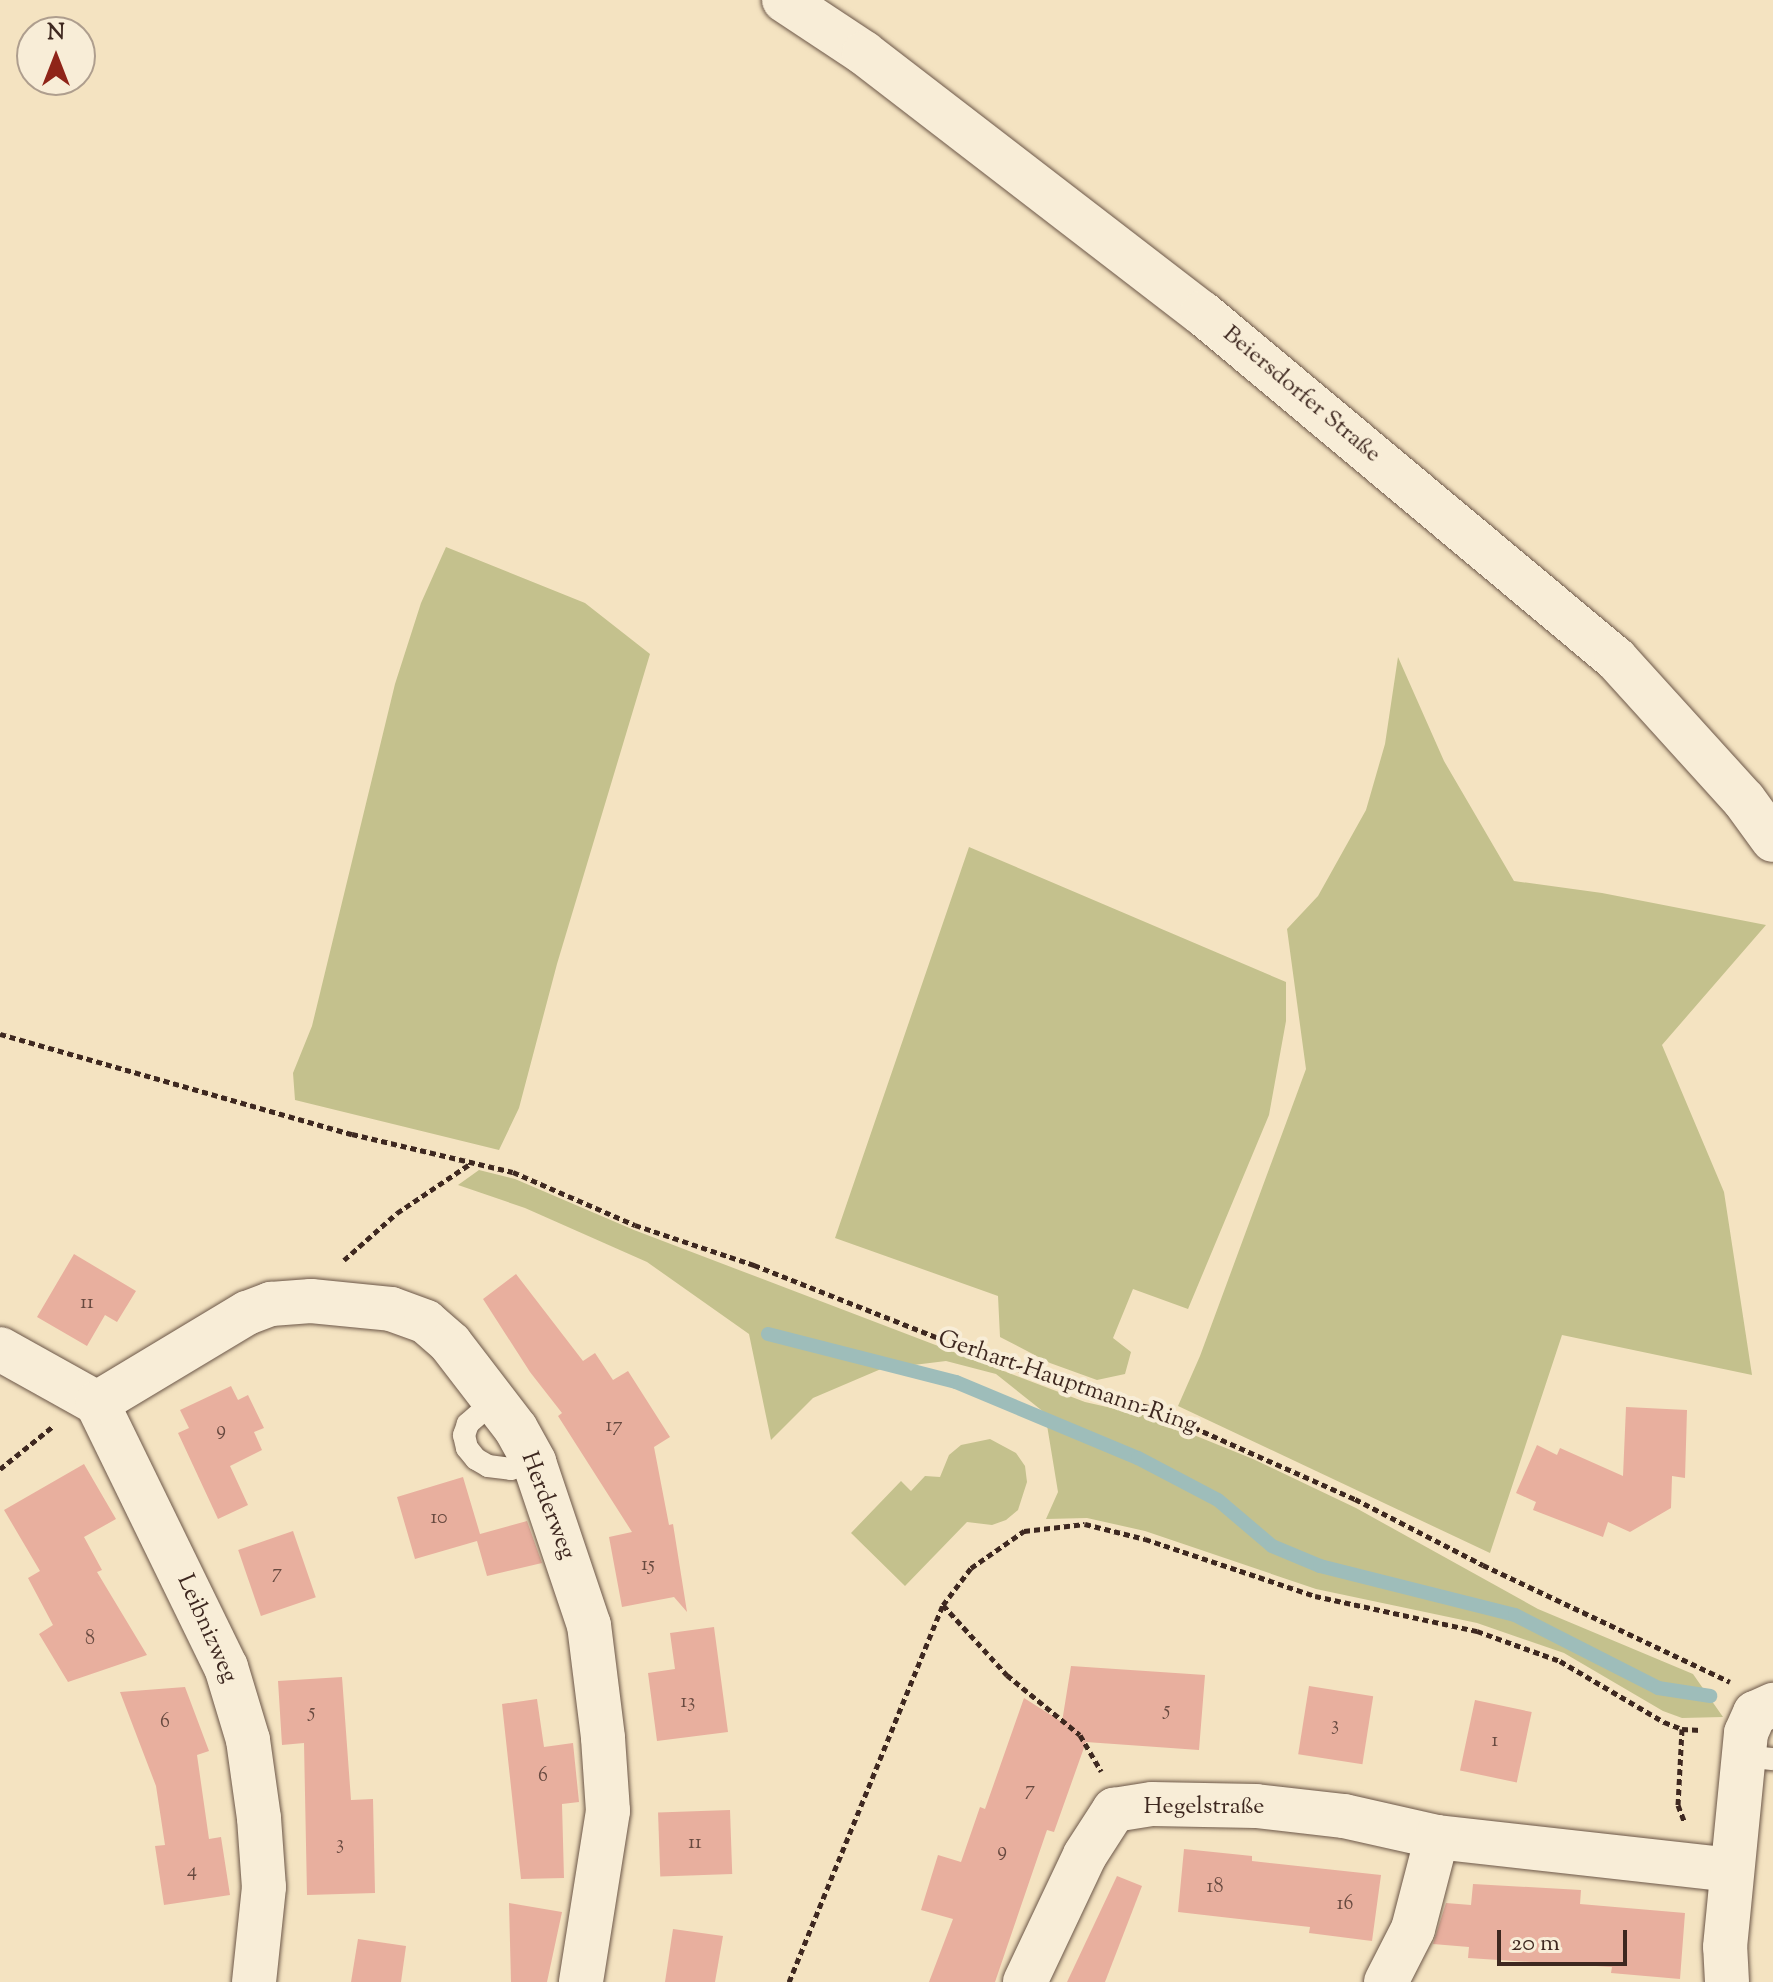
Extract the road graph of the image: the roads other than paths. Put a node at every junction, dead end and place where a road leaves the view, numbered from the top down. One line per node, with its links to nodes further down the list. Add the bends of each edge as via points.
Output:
1 (784, 0): 2 (street, Beiersdorfer Straße, via 864,53 1202,313 1616,659 1744,800)
2 (1773, 840)
3 (0, 1349): 4 (street)
4 (97, 1403): 8 (street, Leibnizweg, via 226,1667 248,1740 264,1887); 9 (street, Herderweg, via 247,1313 271,1304 311,1301 380,1307 426,1322 450,1343 516,1429 534,1462 589,1625 608,1811)
5 (1762, 1732): 7 (street)
6 (1437, 1837): 7 (street, Hegelstraße); 10 (street, Hegelstraße, via 1344,1816 1256,1806 1152,1804 1114,1810 1085,1855); 11 (street, via 1413,1929)
7 (1715, 1869): 12 (street)
8 (254, 1982)
9 (581, 1982)
10 (1025, 1982)
11 (1386, 1982)
12 (1727, 1982)

